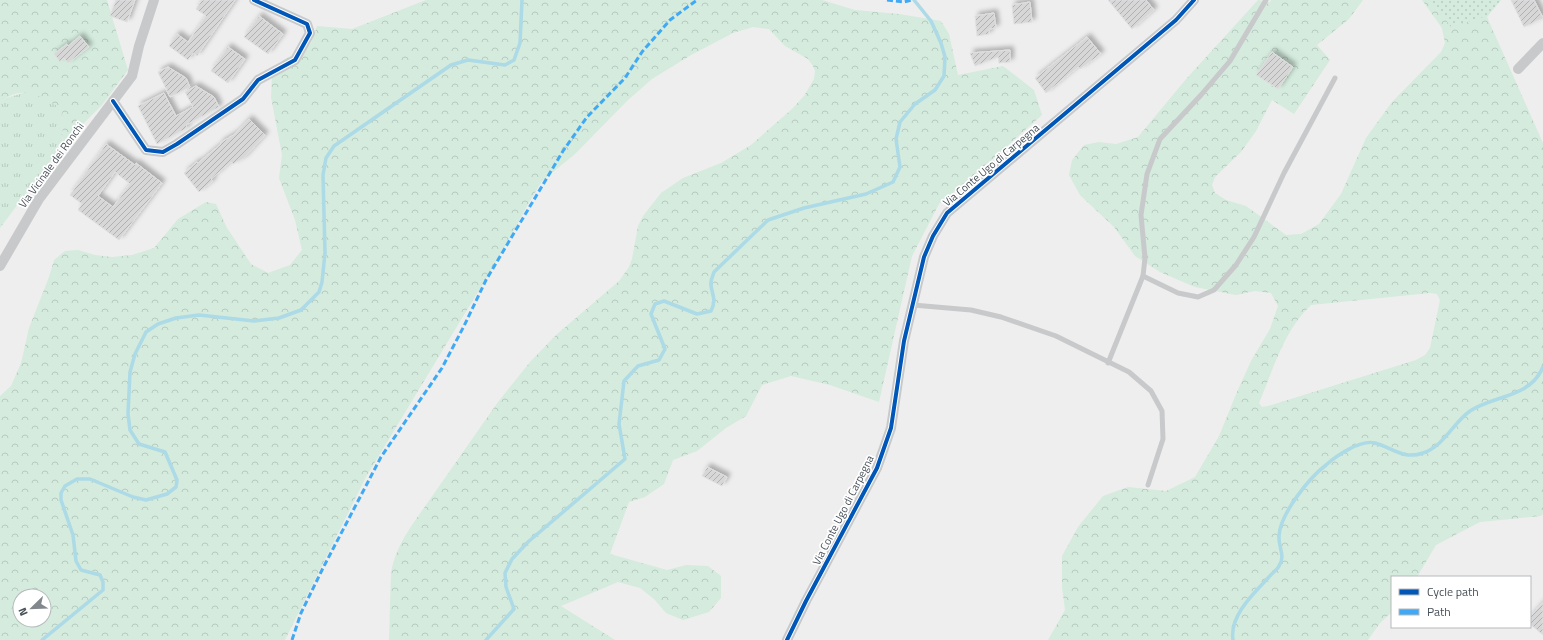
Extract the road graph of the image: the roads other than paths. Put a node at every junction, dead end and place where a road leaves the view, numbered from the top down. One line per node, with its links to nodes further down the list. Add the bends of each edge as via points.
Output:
1 (154, 0): 8 (street, Via Vicinale dei Ronchi, via 132,76)
2 (254, 0): 8 (street, via 307,24 310,33 295,60 258,80 243,99 163,152 146,150)
3 (1194, 0): 11 (street, Via Conte Ugo di Carpegna, via 1176,20 947,213 924,257)
4 (1266, 0): 10 (lane, via 1230,61 1160,139 1147,174 1141,215 1145,258)
5 (1543, 43): 6 (street)
6 (1518, 69)
7 (1335, 78): 10 (lane, via 1284,173 1254,237 1236,265 1214,290 1198,297 1178,293)
8 (113, 101): 9 (street, Via Vicinale dei Ronchi, via 39,199)
9 (0, 266)
10 (1143, 276): 12 (lane)
11 (913, 305): 12 (lane, via 971,310 1001,316 1056,336); 14 (street, Via Conte Ugo di Carpegna, via 904,341 891,428 877,468)
12 (1108, 363): 13 (lane, via 1129,372 1151,391 1162,411 1163,439)
13 (1148, 485)
14 (787, 640)

